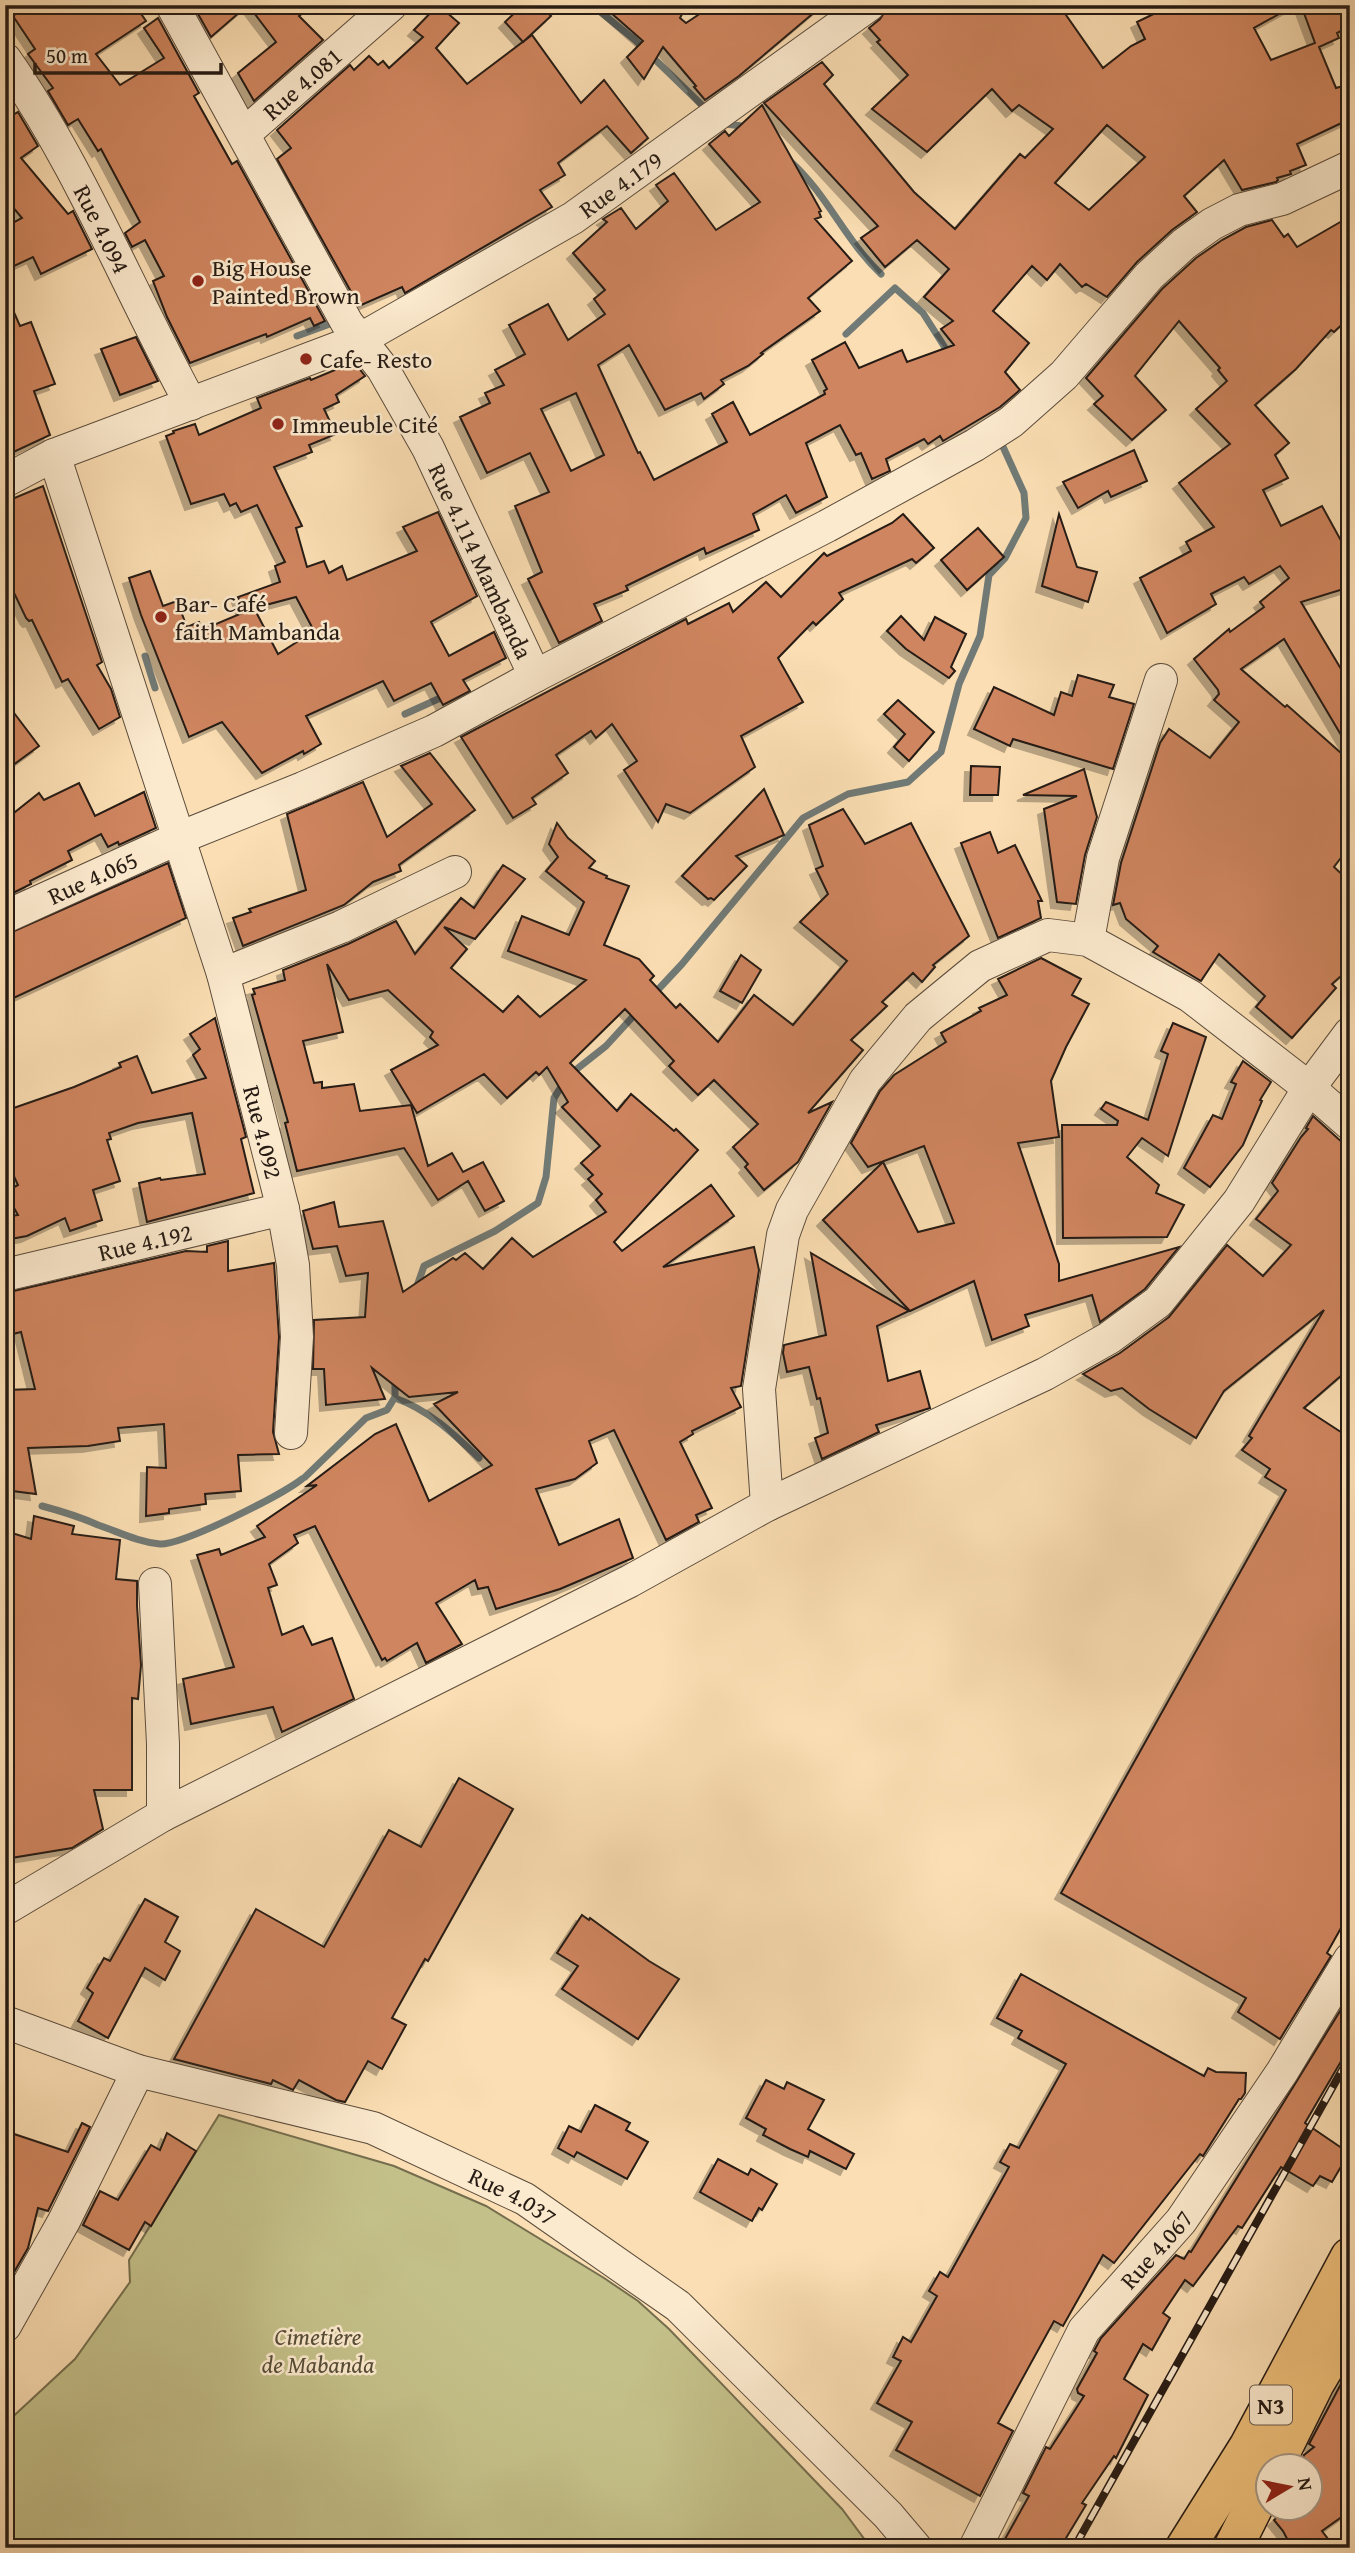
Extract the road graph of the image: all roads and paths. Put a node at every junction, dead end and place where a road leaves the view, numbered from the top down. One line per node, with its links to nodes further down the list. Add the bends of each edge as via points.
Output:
1 (172, 5): 5 (street, Rue 4.114 Mambanda)
2 (391, 5): 5 (street, Rue 4.081)
3 (869, 5): 7 (street, Rue 4.179, via 573,218)
4 (5, 59): 8 (street, Rue 4.094, via 84,191)
5 (244, 134): 7 (street, Rue 4.114 Mambanda)
6 (1350, 167): 11 (street, Rue 4.065, via 1282,199 1239,210 1184,244 1149,276 1064,375 1011,422 975,445)
7 (359, 340): 8 (street, Rue 4.179); 11 (street, Rue 4.114 Mambanda, via 383,369 428,448)
8 (191, 404): 9 (street, Rue 4.179)
9 (54, 455): 10 (street, Rue 4.179); 13 (street, Rue 4.092)
10 (5, 481)
11 (534, 676): 13 (street, Rue 4.065, via 434,731)
12 (1161, 680): 16 (street, via 1102,859)
13 (179, 838): 15 (street, Rue 4.065); 17 (street, Rue 4.092)
14 (455, 872): 17 (street, via 341,927)
15 (5, 917)
16 (1088, 940): 19 (street, via 1190,996); 24 (street, via 1048,935 980,966 918,1017 865,1081 792,1210 783,1235 759,1389)
17 (223, 974): 21 (street, Rue 4.092)
18 (1350, 1033): 19 (street)
19 (1309, 1087): 20 (street); 24 (street, via 1239,1201 1158,1302 1109,1338 1045,1374)
20 (1350, 1124)
21 (283, 1209): 22 (street, Rue 4.192); 23 (street, Rue 4.092, via 293,1265 297,1337)
22 (5, 1275)
23 (291, 1433)
24 (767, 1505): 26 (street, via 631,1581)
25 (155, 1584): 26 (street)
26 (163, 1815): 27 (street)
27 (5, 1909)
28 (1350, 1959): 37 (street, Rue 4.067, via 1282,2072 1181,2221 1083,2330)
29 (5, 2022): 30 (street, Rue 4.037)
30 (138, 2071): 33 (street, via 64,2221); 36 (street, Rue 4.037, via 373,2128 525,2199 678,2306)
31 (1350, 2257): 38 (highway, N3, via 1249,2446)
32 (1350, 2324): 34 (highway, N3)
33 (5, 2326)
34 (1281, 2452)
35 (1254, 2506): 39 (highway)
36 (916, 2548)
37 (975, 2548)
38 (1185, 2548)
39 (1233, 2548)

